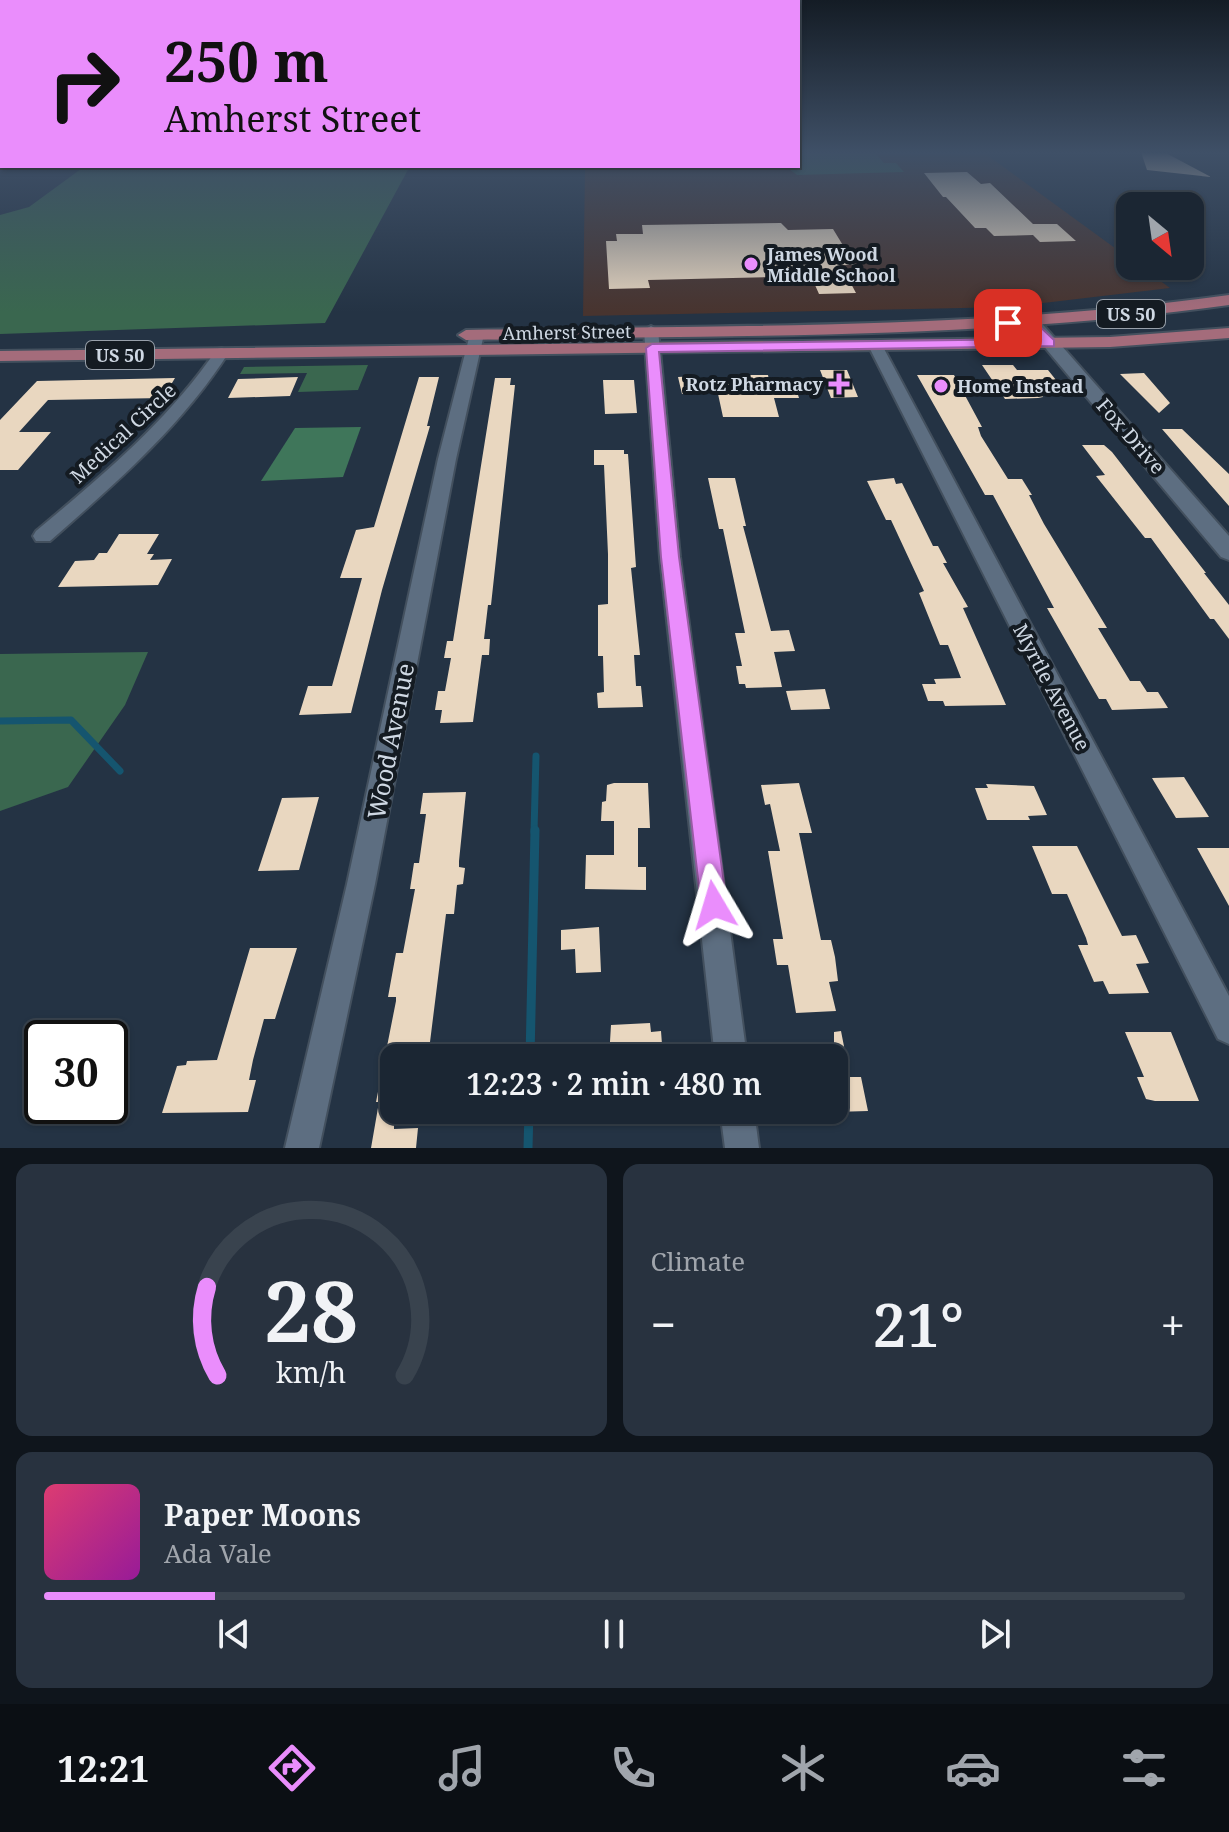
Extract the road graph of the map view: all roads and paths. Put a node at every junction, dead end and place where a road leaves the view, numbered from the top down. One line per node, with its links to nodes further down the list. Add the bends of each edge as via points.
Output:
1 (1229, 300): 2 (main road, Amherst Street / US 50)
2 (1032, 322): 3 (main road, Amherst Street / US 50); 8 (main road, Fox Drive)
3 (935, 326): 6 (main road, Amherst Street / US 50); 9 (main road, via 873,335)
4 (597, 331): 6 (main road, Amherst Street / US 50); 7 (main road, Amherst Street / US 50); 10 (main road, via 586,343)
5 (1229, 333): 8 (main road, Amherst Street / US 50)
6 (652, 339): 9 (main road, Amherst Street / US 50); 10 (main road, Amherst Street / US 50); 16 (street, via 670,557)
7 (476, 342): 10 (main road, Amherst Street / US 50); 11 (main road, Amherst Street / US 50); 18 (street, Wood Avenue)
8 (1050, 343): 9 (main road, Amherst Street / US 50); 14 (main road, Fox Drive)
9 (875, 345): 15 (street, Myrtle Avenue)
10 (546, 349)
11 (231, 352): 12 (main road, Amherst Street / US 50); 13 (street, Medical Circle, via 165,430)
12 (0, 356)
13 (43, 536)
14 (1229, 551)
15 (1229, 1028)
16 (729, 1044)
17 (739, 1124): 19 (street)
18 (302, 1148)
19 (742, 1148)

